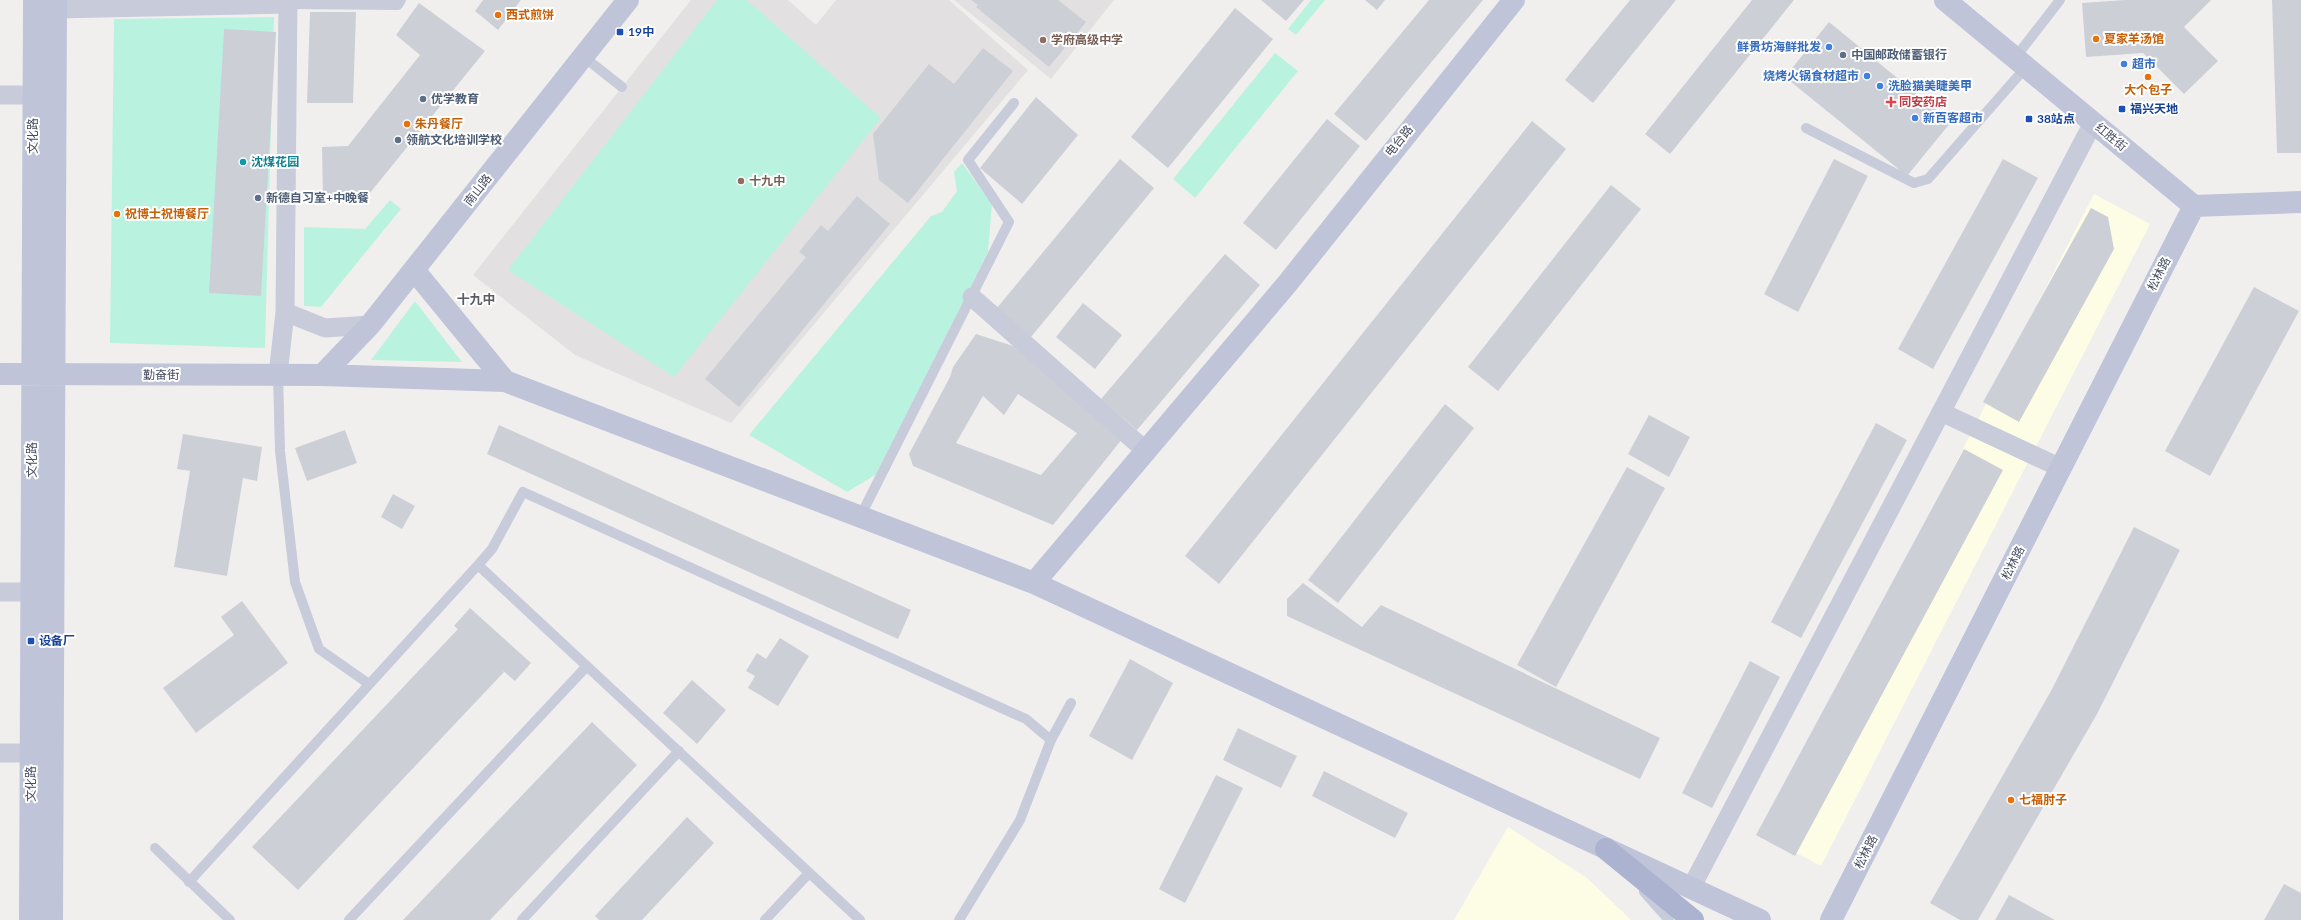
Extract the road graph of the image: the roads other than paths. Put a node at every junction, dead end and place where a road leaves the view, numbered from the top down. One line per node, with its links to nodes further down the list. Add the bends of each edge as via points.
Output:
1 (34, 0): 12 (street, 文化路)
2 (401, 0): 7 (lane, via 398,5)
3 (628, 0): 9 (street, 南山路)
4 (1514, 0): 30 (street, 电台路, via 1287,284)
5 (1945, 0): 10 (street, 红胜街)
6 (2060, 0): 10 (lane)
7 (288, 2): 8 (street); 21 (street)
8 (56, 4): 25 (street, 文化路)
9 (584, 56): 11 (lane); 19 (street, 南山路)
10 (2020, 62): 15 (street, 红胜街); 16 (lane, via 1928,178 1914,183)
11 (622, 87)
12 (34, 95): 13 (street); 24 (street, 文化路)
13 (0, 96)
14 (1014, 103): 20 (lane, via 968,160 1009,222)
15 (2093, 123): 18 (street, 红胜街); 29 (street)
16 (1806, 128)
17 (2301, 202): 18 (street)
18 (2194, 206): 31 (street, 松林路)
19 (414, 270): 22 (street, 南山路); 28 (street)
20 (972, 297): 30 (street); 32 (lane)
21 (285, 312): 22 (street, via 325,328); 26 (street)
22 (370, 325): 27 (street, 南山路)
23 (0, 374): 24 (street, 勤奋街)
24 (33, 375): 25 (street, 勤奋街); 36 (street, 文化路)
25 (55, 375): 26 (street, 勤奋街); 37 (street, 文化路)
26 (278, 375): 27 (street, 勤奋街); 39 (lane, via 280,451 295,582 319,649)
27 (322, 375): 28 (street, 勤奋街)
28 (505, 381): 32 (street)
29 (1941, 412): 31 (street); 49 (street)
30 (1146, 451): 34 (street, 电台路)
31 (2061, 468): 61 (street, 松林路)
32 (860, 517): 34 (street)
33 (478, 565): 38 (lane); 39 (lane); 41 (lane, via 492,550 523,492 1026,718)
34 (1034, 584): 46 (street)
35 (0, 592): 36 (street)
36 (32, 592): 37 (street, 文化路)
37 (42, 641): 44 (street, 文化路); 51 (street, 文化路)
38 (587, 666): 42 (lane); 53 (lane)
39 (369, 684): 48 (lane)
40 (1071, 703): 41 (lane)
41 (1051, 740): 57 (lane, via 1020,820)
42 (679, 751): 47 (lane); 54 (lane)
43 (0, 752): 44 (street)
44 (31, 753): 50 (street, 文化路)
45 (154, 848): 48 (lane)
46 (1606, 849): 49 (street); 58 (lane); 59 (main road)
47 (809, 873): 55 (lane); 56 (lane)
48 (189, 882): 52 (lane)
49 (1691, 888): 60 (street)
50 (30, 920)
51 (52, 920)
52 (230, 920)
53 (349, 920)
54 (522, 920)
55 (764, 920)
56 (860, 920)
57 (959, 920)
58 (1669, 920)
59 (1693, 920)
60 (1760, 920)
61 (1831, 920)

